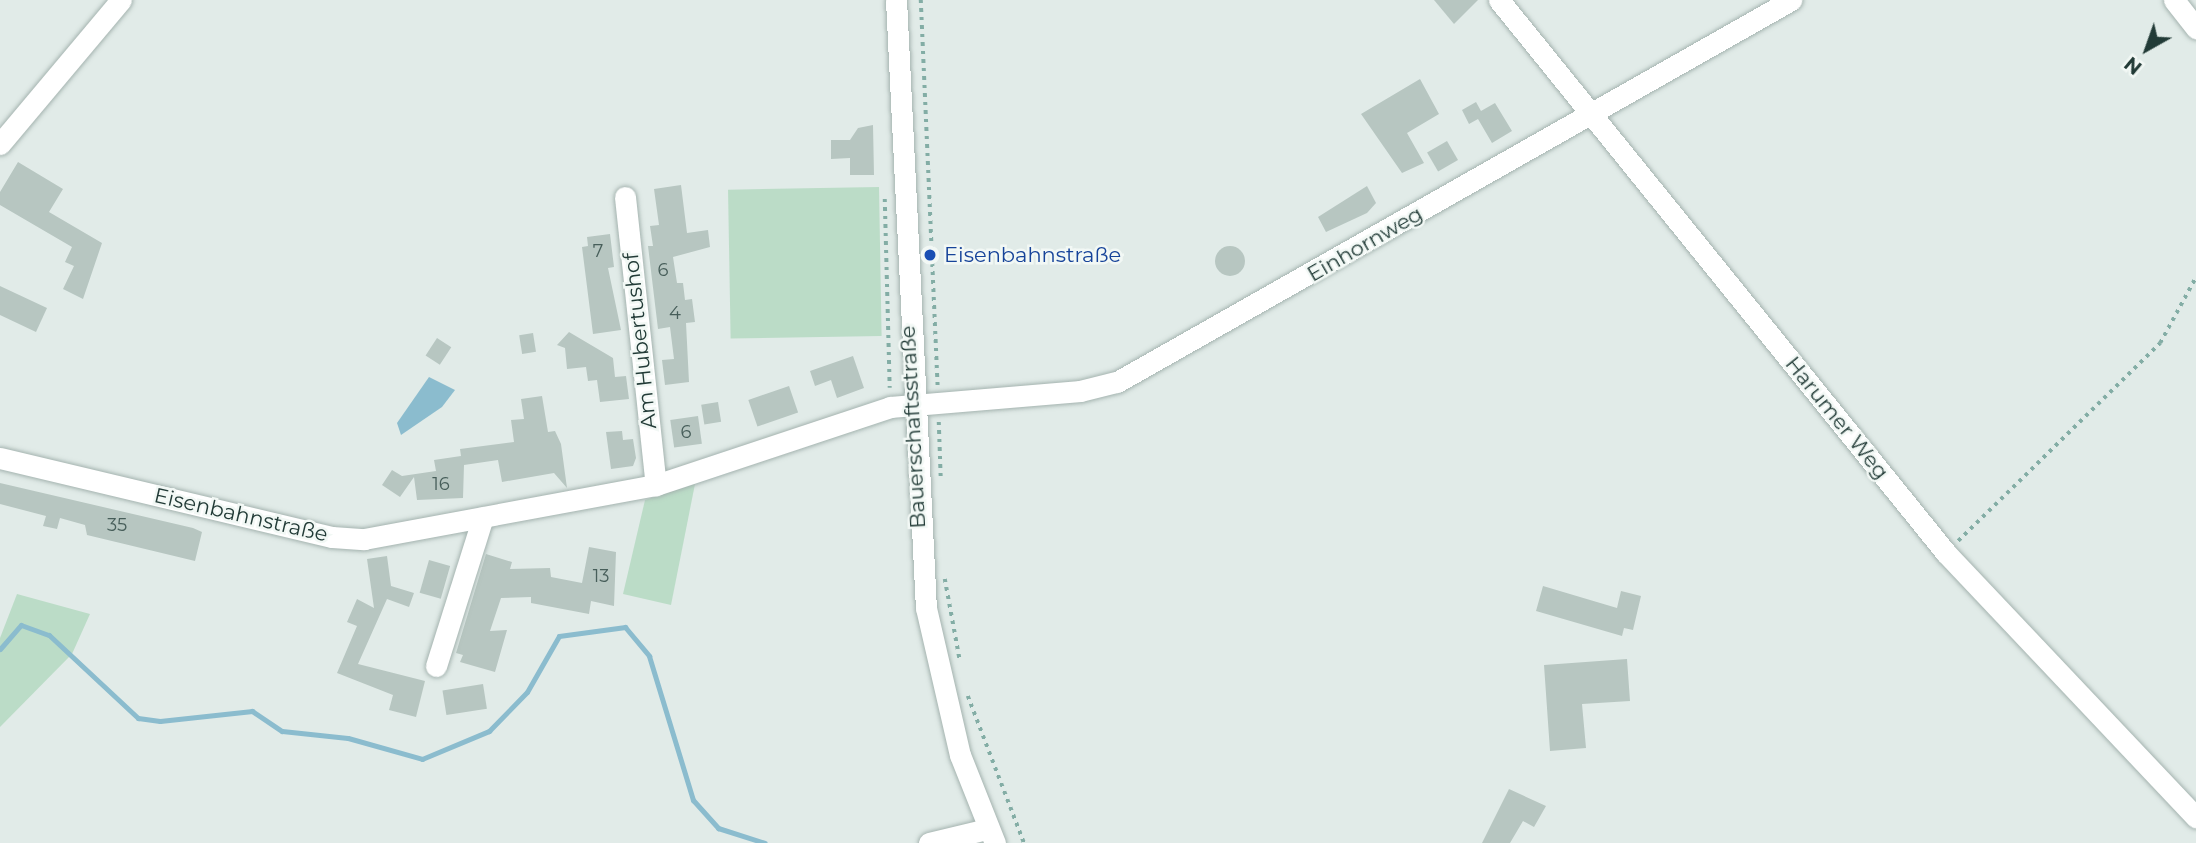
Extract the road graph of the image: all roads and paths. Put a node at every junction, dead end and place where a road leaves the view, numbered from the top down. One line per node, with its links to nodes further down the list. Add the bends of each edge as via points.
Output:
1 (121, 0): 9 (street)
2 (896, 0): 14 (street, Bauerschaftsstraße)
3 (921, 0): 13 (path)
4 (1499, 0): 8 (street, Harumer Weg)
5 (1791, 0): 8 (street, Einhornweg)
6 (2174, 0): 7 (street)
7 (2196, 28)
8 (1592, 114): 13 (street, Einhornweg, via 1128,377 1080,391); 20 (street, Harumer Weg)
9 (0, 144)
10 (884, 190): 15 (path)
11 (625, 197): 18 (street, Am Hubertushof)
12 (2196, 277): 20 (path, via 2160,343)
13 (939, 402): 14 (street, Einhornweg); 17 (path)
14 (912, 403): 15 (street, Eisenbahnstraße); 26 (street, Bauerschaftsstraße, via 928,621 956,744)
15 (890, 407): 18 (street, Eisenbahnstraße)
16 (0, 458): 19 (street, Eisenbahnstraße, via 331,537 364,539)
17 (941, 484)
18 (656, 485): 19 (street, Eisenbahnstraße)
19 (483, 517): 22 (street)
20 (1946, 553): 25 (street, Harumer Weg)
21 (943, 566): 23 (path)
22 (436, 666)
23 (961, 668)
24 (967, 693): 28 (path)
25 (2196, 817)
26 (991, 836): 27 (street)
27 (929, 843)
28 (1024, 843)

